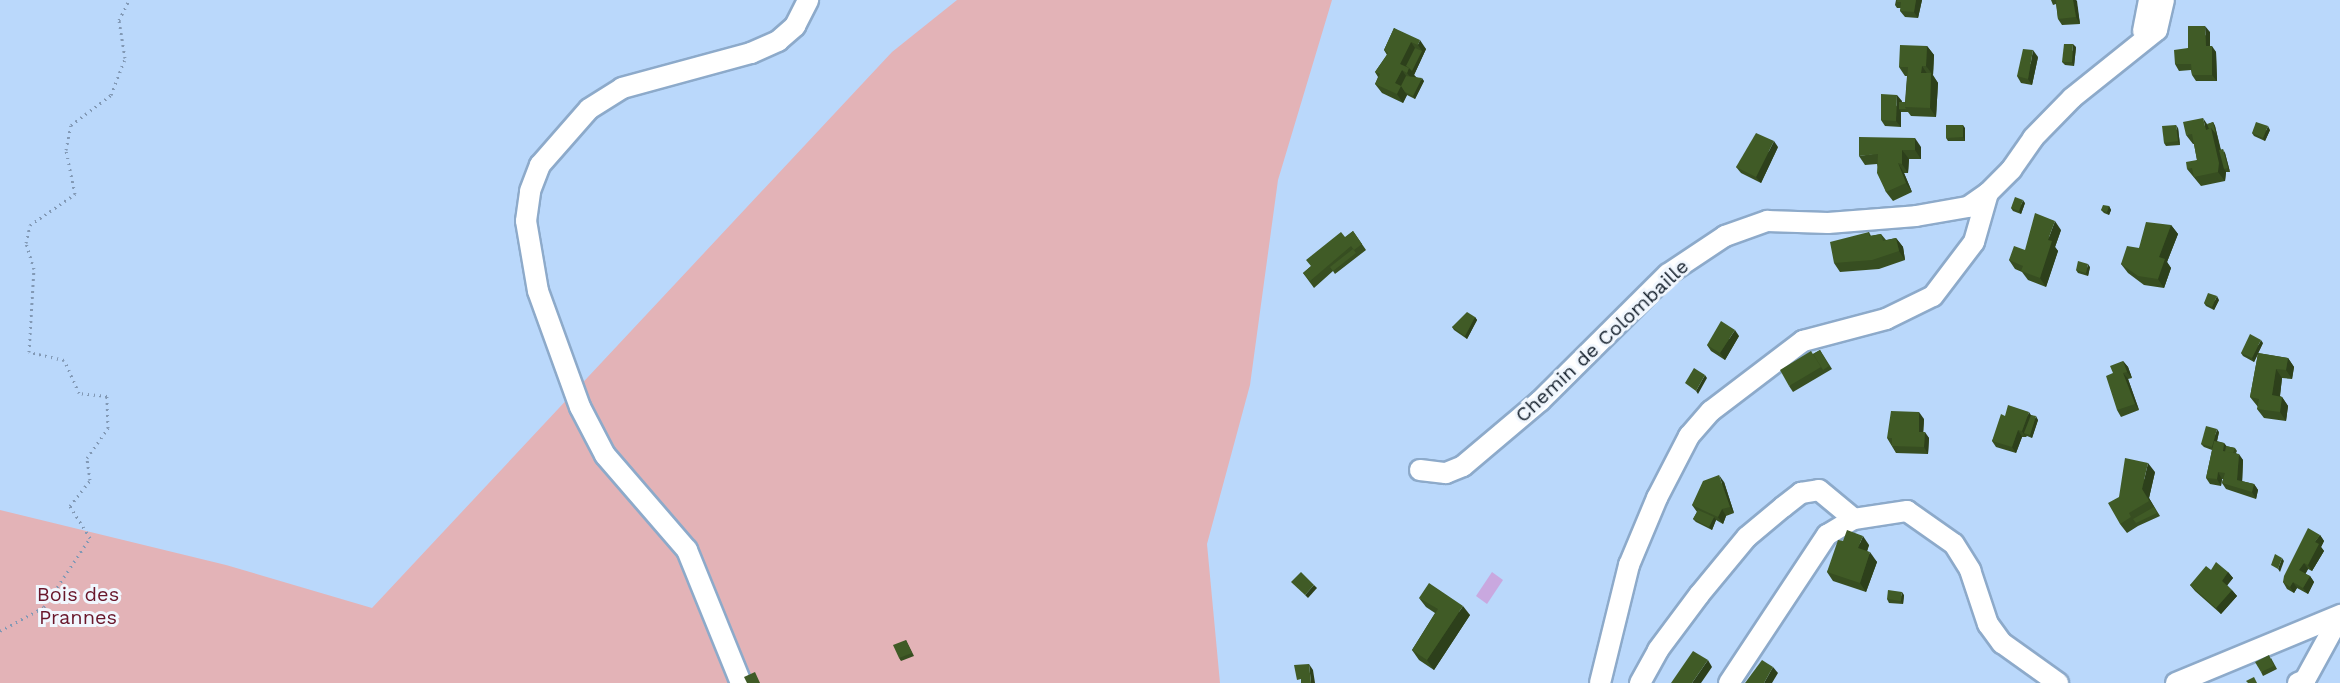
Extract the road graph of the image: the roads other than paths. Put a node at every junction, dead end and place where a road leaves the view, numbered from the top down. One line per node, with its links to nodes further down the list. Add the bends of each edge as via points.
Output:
1 (808, 0): 9 (street, via 795,26 778,41 751,53 622,88 589,109 540,165 530,191 526,221 538,291 580,407 605,454 687,550)
2 (2148, 0): 4 (street, via 2147,25)
3 (2164, 0): 4 (street, Chemin de Colombaille, via 2157,30)
4 (2127, 56): 5 (street, Chemin de Colombaille, via 2072,98)
5 (1989, 193): 6 (street, Chemin de Colombaille, via 1968,207 1953,210 1828,222 1767,221 1725,236 1668,274 1540,401 1463,466 1446,473); 10 (street, via 1974,242 1933,296 1886,319 1803,341 1711,411 1689,436 1629,565)
6 (1420, 470)
7 (1854, 519): 11 (street, via 1819,490 1801,493 1747,537 1658,650); 12 (street, via 1821,544); 13 (street, via 1907,511 1935,527 1954,544 1970,570 1988,624 2002,644)
8 (2340, 616): 14 (street); 15 (street, via 2305,680)
9 (741, 683)
10 (1600, 683)
11 (1640, 683)
12 (1729, 683)
13 (2058, 683)
14 (2176, 683)
15 (2298, 683)

